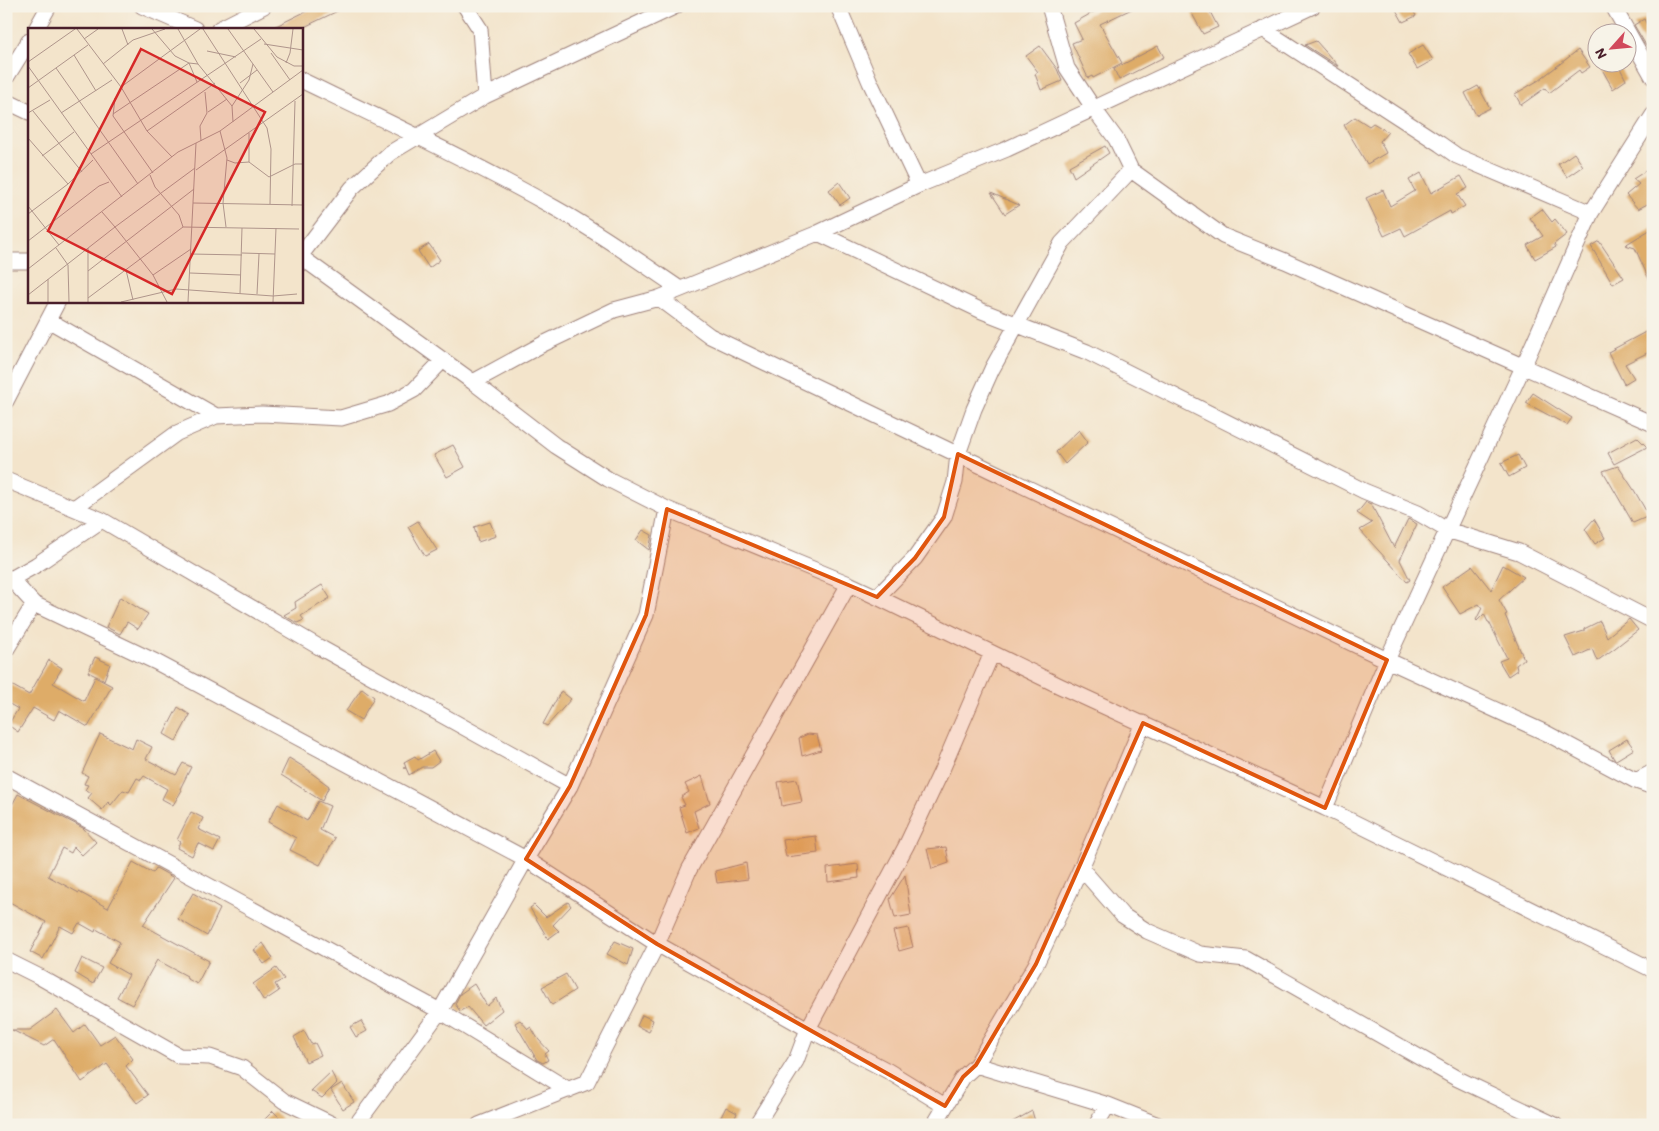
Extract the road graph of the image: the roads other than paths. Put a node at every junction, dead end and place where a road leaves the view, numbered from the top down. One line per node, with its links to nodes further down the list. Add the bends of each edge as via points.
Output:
1 (49, 6): 11 (street)
2 (142, 6): 12 (street)
3 (264, 6): 13 (street)
4 (465, 6): 19 (street, via 480,29)
5 (676, 6): 19 (street)
6 (838, 6): 26 (street)
7 (1049, 6): 21 (street, via 1066,68)
8 (1313, 6): 10 (street)
9 (1613, 6): 16 (street)
10 (1295, 10): 14 (street)
11 (37, 28)
12 (193, 28)
13 (221, 28)
14 (1263, 29): 21 (street); 27 (street, via 1457,156)
15 (28, 43): 17 (street)
16 (1653, 77)
17 (6, 78)
18 (302, 80): 24 (street)
19 (485, 96): 24 (street)
20 (6, 100): 22 (street)
21 (1094, 109): 25 (street, via 1116,139); 26 (street)
22 (28, 111)
23 (1653, 115): 27 (street)
24 (417, 136): 29 (street, via 390,153 352,188); 33 (street, via 556,209)
25 (1131, 170): 37 (street, via 1062,243); 39 (street, via 1224,236)
26 (919, 185): 28 (street)
27 (1591, 213): 39 (street)
28 (818, 233): 33 (street); 37 (street, via 982,311)
29 (302, 255)
30 (302, 257): 38 (street)
31 (6, 261): 32 (street)
32 (28, 261)
33 (680, 289): 34 (street)
34 (659, 298): 40 (street, via 614,310); 44 (street, via 710,336)
35 (57, 302): 36 (street)
36 (48, 320): 41 (street); 42 (street)
37 (1017, 324): 44 (street, via 974,409); 49 (street, via 1087,352)
38 (442, 360): 40 (street); 42 (street, via 414,390 388,404 342,418 262,414)
39 (1523, 367): 43 (street); 49 (street)
40 (473, 382): 47 (street, via 556,446 608,479)
41 (6, 401)
42 (216, 416): 46 (street, via 177,433)
43 (1652, 423)
44 (958, 454): 52 (street, via 955,482 944,517 915,558); 57 (street)
45 (6, 480): 46 (street)
46 (74, 508): 48 (street)
47 (667, 509): 51 (street); 62 (street, via 646,614)
48 (102, 520): 50 (street, via 36,565); 62 (street, via 319,647)
49 (1447, 530): 54 (street, via 1519,552); 57 (street)
50 (8, 578): 53 (street)
51 (849, 584): 52 (street); 67 (street, via 689,870)
52 (877, 597): 56 (street)
53 (34, 604): 55 (street); 65 (street, via 156,662)
54 (1653, 621)
55 (6, 650)
56 (992, 653): 58 (street); 71 (street, via 906,846)
57 (1388, 660): 61 (street, via 1546,733); 64 (street)
58 (1143, 723): 64 (street); 66 (street)
59 (1653, 772): 61 (street)
60 (6, 776): 70 (street)
61 (1636, 781): 63 (street)
62 (570, 786): 65 (street)
63 (1653, 787)
64 (1325, 808): 69 (street)
65 (526, 858): 67 (street); 70 (street)
66 (1081, 868): 72 (street, via 1036,964); 83 (street, via 1122,915 1147,931 1200,954 1246,959 1456,1078)
67 (657, 944): 71 (street); 73 (street, via 587,1082)
68 (6, 960): 76 (street, via 179,1056 210,1057 242,1068 284,1101)
69 (1653, 970)
70 (440, 1011): 73 (street); 77 (street)
71 (808, 1029): 75 (street); 79 (street, via 796,1060)
72 (976, 1065): 74 (street); 75 (street, via 963,1076)
73 (569, 1090): 78 (street)
74 (1108, 1105): 81 (street); 82 (street)
75 (945, 1106): 80 (street)
76 (334, 1125)
77 (356, 1125)
78 (478, 1125)
79 (756, 1125)
80 (934, 1125)
81 (1096, 1125)
82 (1158, 1125)
83 (1555, 1125)

